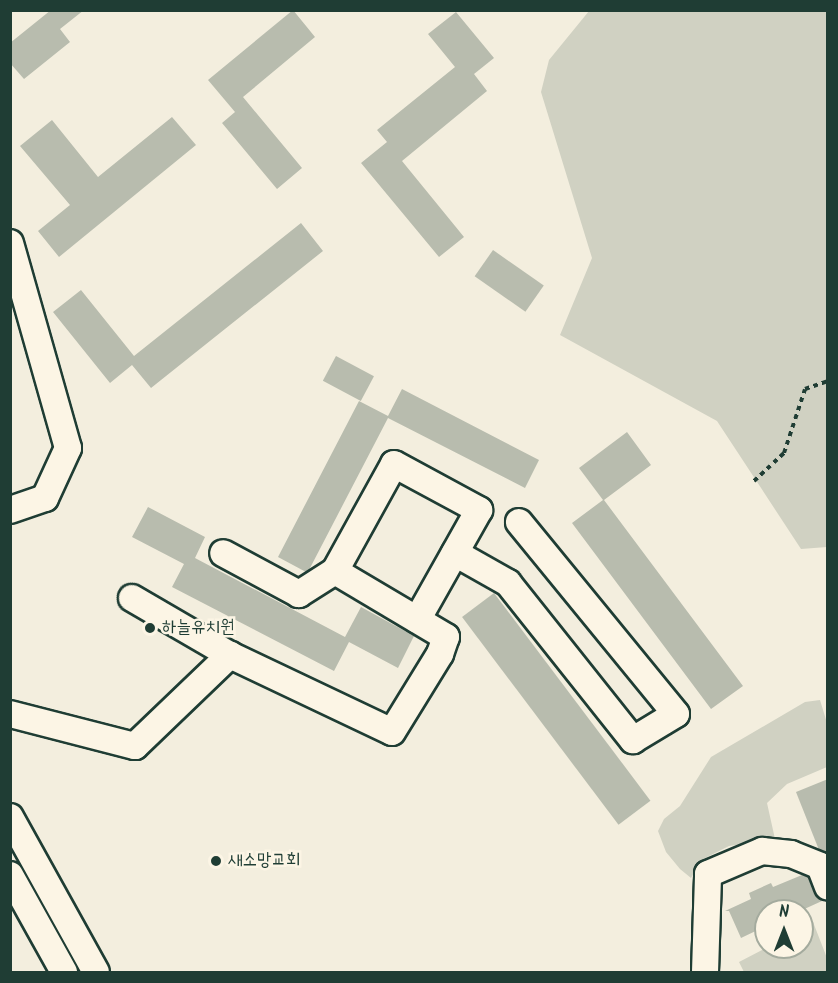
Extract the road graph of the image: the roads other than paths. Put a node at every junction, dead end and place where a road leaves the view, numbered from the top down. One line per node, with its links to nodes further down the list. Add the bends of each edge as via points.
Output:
1 (10, 243): 2 (street, via 68,448 45,498)
2 (10, 510)
3 (519, 522): 5 (street, via 676,714 633,740 508,583)
4 (223, 553): 6 (street, via 299,594)
5 (455, 553): 6 (street, via 479,510 394,464); 8 (street)
6 (335, 571): 8 (street)
7 (132, 598): 9 (street)
8 (417, 620): 9 (street, via 446,637 440,654 392,732)
9 (230, 655): 10 (street, via 135,746)
10 (10, 714)
11 (10, 818): 15 (street)
12 (10, 875): 14 (street)
13 (828, 887): 16 (street, via 819,866 791,854 762,851 708,874)
14 (64, 972)
15 (96, 972)
16 (705, 972)

